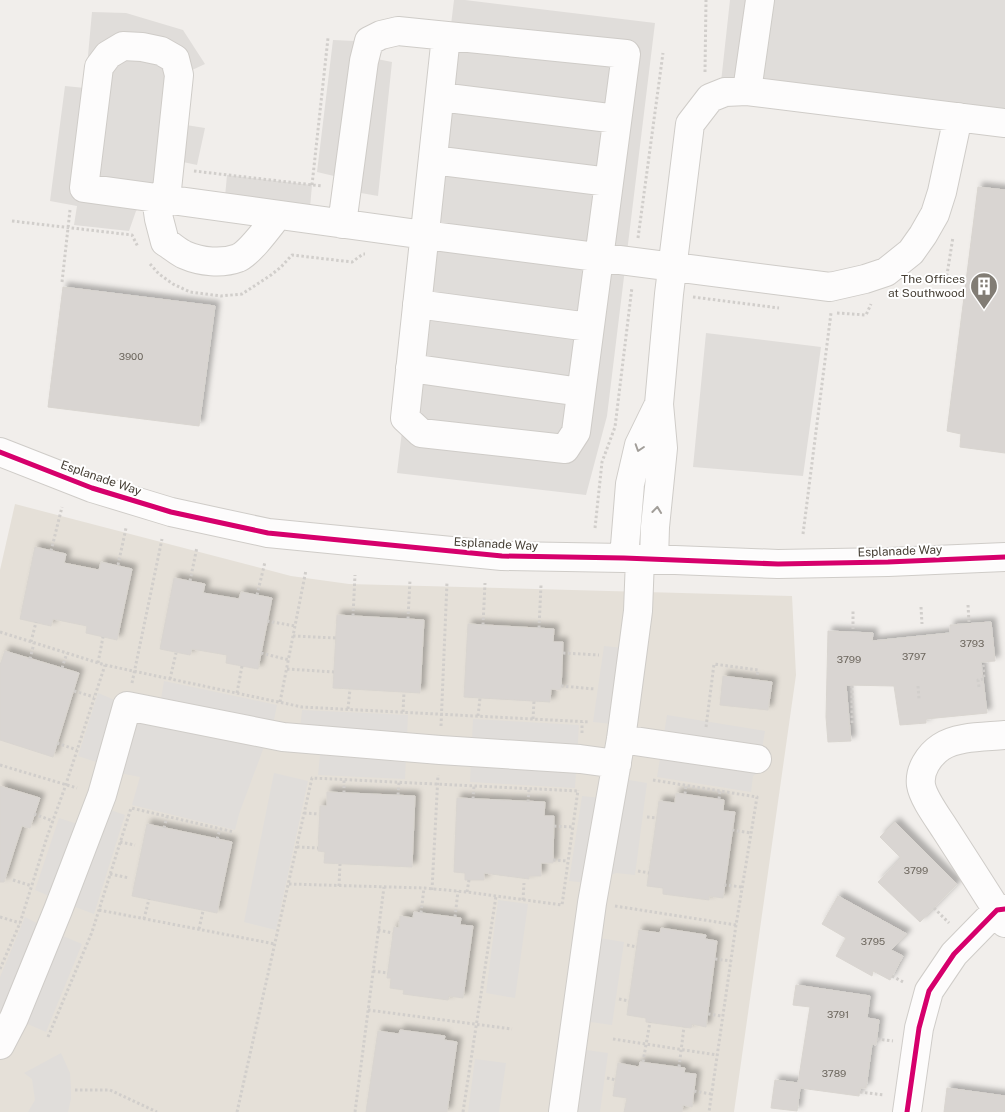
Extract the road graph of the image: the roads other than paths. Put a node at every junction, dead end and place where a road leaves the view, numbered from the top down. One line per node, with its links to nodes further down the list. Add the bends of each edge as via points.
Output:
1 (760, 0): 3 (street)
2 (446, 36): 4 (street); 6 (street, via 626,54); 12 (street, via 398,31 369,41)
3 (747, 91): 5 (street); 15 (street, via 725,92 710,98 690,124)
4 (440, 97): 6 (street); 8 (street)
5 (958, 117): 7 (street); 15 (street, via 935,214 911,252 886,272 830,287)
6 (617, 119): 9 (street)
7 (1005, 122)
8 (433, 160): 9 (street); 13 (street)
9 (609, 182): 14 (street)
10 (161, 199): 10 (street, via 84,188 99,68 108,55 123,46 161,50 175,59 179,75 169,168); 11 (street); 11 (street, via 159,219 165,242 184,254 210,261 240,258)
11 (278, 215): 12 (street)
12 (342, 224): 13 (street)
13 (425, 235): 14 (street); 16 (street)
14 (599, 257): 15 (street, via 634,275); 17 (street)
15 (672, 267): 22 (street, via 659,404 663,448 655,527)
16 (417, 304): 17 (street); 18 (street)
17 (590, 327): 19 (street)
18 (410, 368): 19 (street); 19 (street, via 405,418 421,433 565,449 576,432)
19 (581, 392)
20 (0, 452): 22 (street, Esplanade Way, via 92,488 171,512 268,533 502,556)
21 (1005, 557): 22 (street, Esplanade Way, via 778,564)
22 (640, 559): 24 (street, via 638,610)
23 (1005, 736): 26 (street, via 959,740 941,747 924,764 921,778 921,787 933,810)
24 (619, 751): 25 (street, via 702,751); 27 (street, via 580,759 283,737 127,706 102,795 58,910); 28 (street, via 592,903)
25 (757, 759)
26 (1002, 914): 29 (street, via 954,954 929,991 919,1028)
27 (0, 1046)
28 (563, 1112)
29 (907, 1112)

